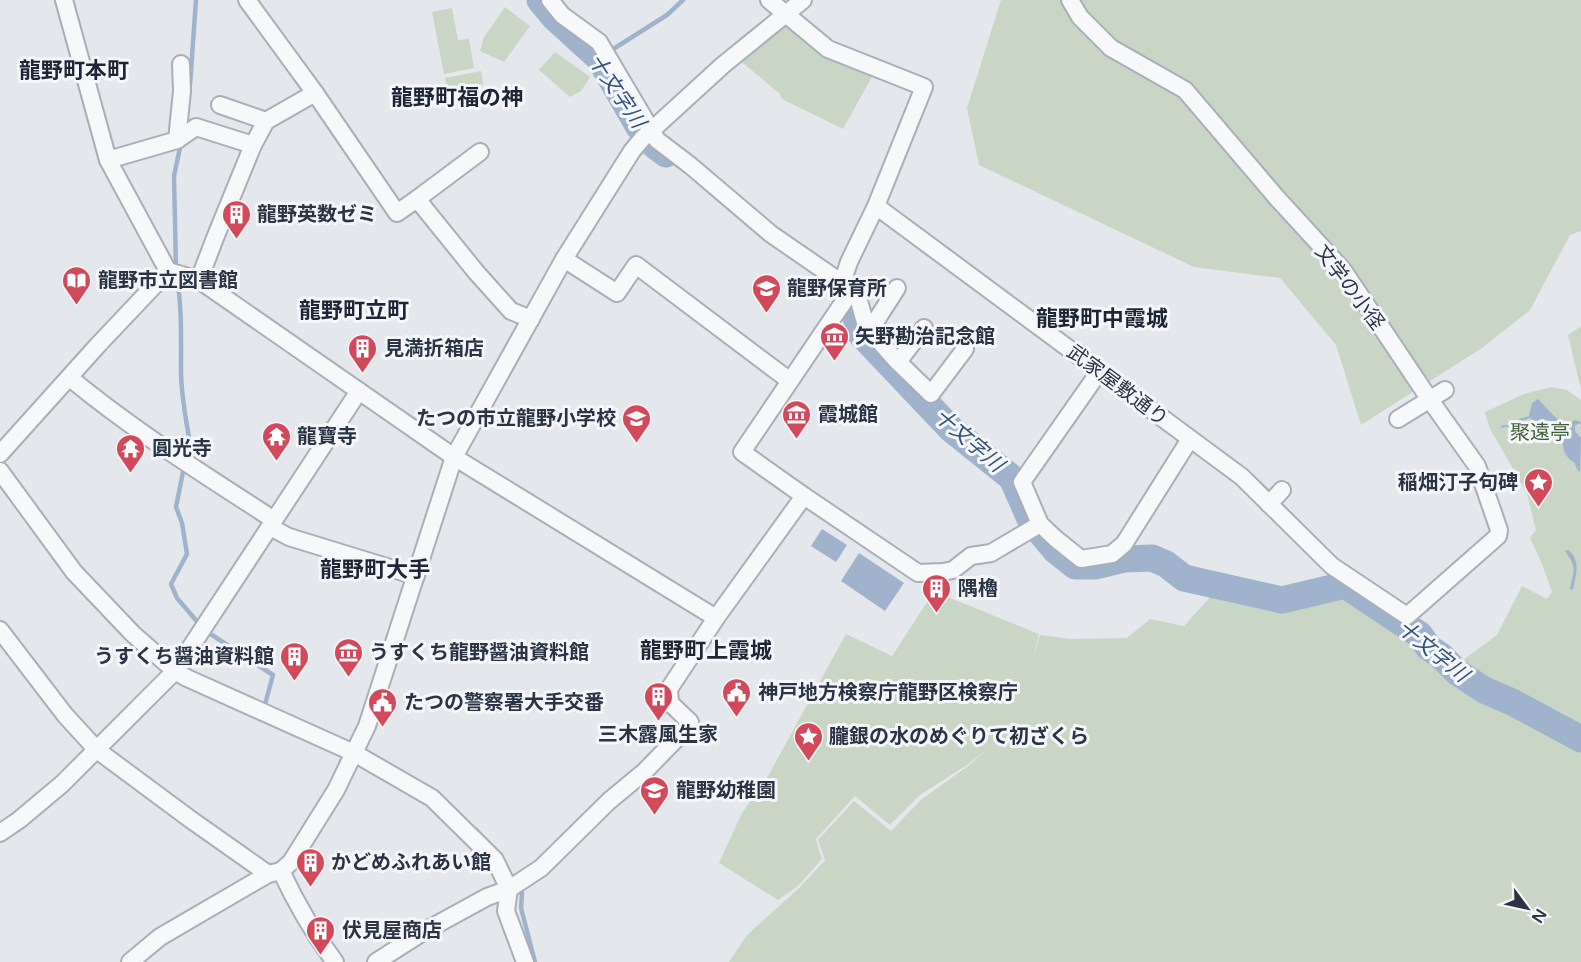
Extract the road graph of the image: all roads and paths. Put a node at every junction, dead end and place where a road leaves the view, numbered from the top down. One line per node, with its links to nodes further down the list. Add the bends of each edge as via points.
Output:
1 (63, 0): 16 (street)
2 (247, 0): 9 (street)
3 (550, 0): 12 (street, via 562,15 599,42)
4 (769, 0): 7 (street)
5 (803, 0): 7 (street)
6 (1070, 0): 34 (street, 文学の小径, via 1080,17 1111,48 1185,90 1343,270)
7 (785, 15): 12 (street); 18 (street, via 828,49 924,87)
8 (181, 64): 13 (street)
9 (315, 93): 11 (street); 17 (street, via 397,213)
10 (220, 105): 11 (street)
11 (266, 122): 14 (street)
12 (647, 134): 19 (street, via 632,151); 22 (street, via 692,166 771,234)
13 (177, 140): 14 (street, via 196,127); 16 (street)
14 (253, 145): 21 (street)
15 (480, 152): 17 (street)
16 (108, 160): 20 (street)
17 (417, 199): 24 (street, via 511,311)
18 (876, 206): 22 (street, via 849,262); 29 (street, 武家屋敷通り)
19 (564, 260): 24 (street); 31 (street, via 617,293 636,265)
20 (168, 271): 21 (street); 30 (street)
21 (200, 280): 33 (street)
22 (846, 287): 26 (street, via 859,302); 31 (street, via 840,306)
23 (897, 288): 26 (street)
24 (531, 319): 38 (street)
25 (924, 328): 28 (street)
26 (870, 330): 28 (street)
27 (965, 349): 28 (street, via 931,394)
28 (898, 362)
29 (1100, 372): 36 (street, 武家屋敷通り); 44 (street, via 1022,482)
30 (70, 378): 37 (street); 43 (street)
31 (790, 381): 41 (street, via 742,452)
32 (1445, 390): 34 (street)
33 (359, 391): 38 (street); 43 (street)
34 (1430, 400): 35 (street); 46 (street, 文学の小径, via 1477,466 1499,530 1498,536)
35 (1398, 418)
36 (1190, 439): 42 (street, 武家屋敷通り, via 1242,477); 44 (street, via 1124,544 1112,554 1082,559)
37 (0, 454)
38 (454, 457): 45 (street); 47 (street)
39 (0, 471): 49 (street, via 74,572)
40 (1282, 490): 42 (street)
41 (804, 496): 44 (street, via 918,573 953,570 971,556 991,553); 47 (street)
42 (1269, 504): 46 (street, 武家屋敷通り, via 1332,566 1407,616)
43 (272, 523): 45 (street, via 289,537); 49 (street)
44 (1034, 528)
45 (416, 576): 50 (street)
46 (1414, 612)
47 (716, 618): 54 (street, via 669,689 670,703 690,722 685,730 541,868)
48 (0, 630): 51 (street)
49 (175, 671): 50 (street); 51 (street)
50 (356, 749): 53 (street, via 336,790 291,862); 54 (street, via 432,798 495,860)
51 (97, 750): 52 (street, via 62,784); 53 (street, via 190,819)
52 (0, 833)
53 (275, 872): 55 (street, via 160,937); 56 (street)
54 (509, 889): 57 (street, via 477,902); 58 (street, via 506,911)
55 (130, 962)
56 (335, 962)
57 (376, 962)
58 (525, 962)

